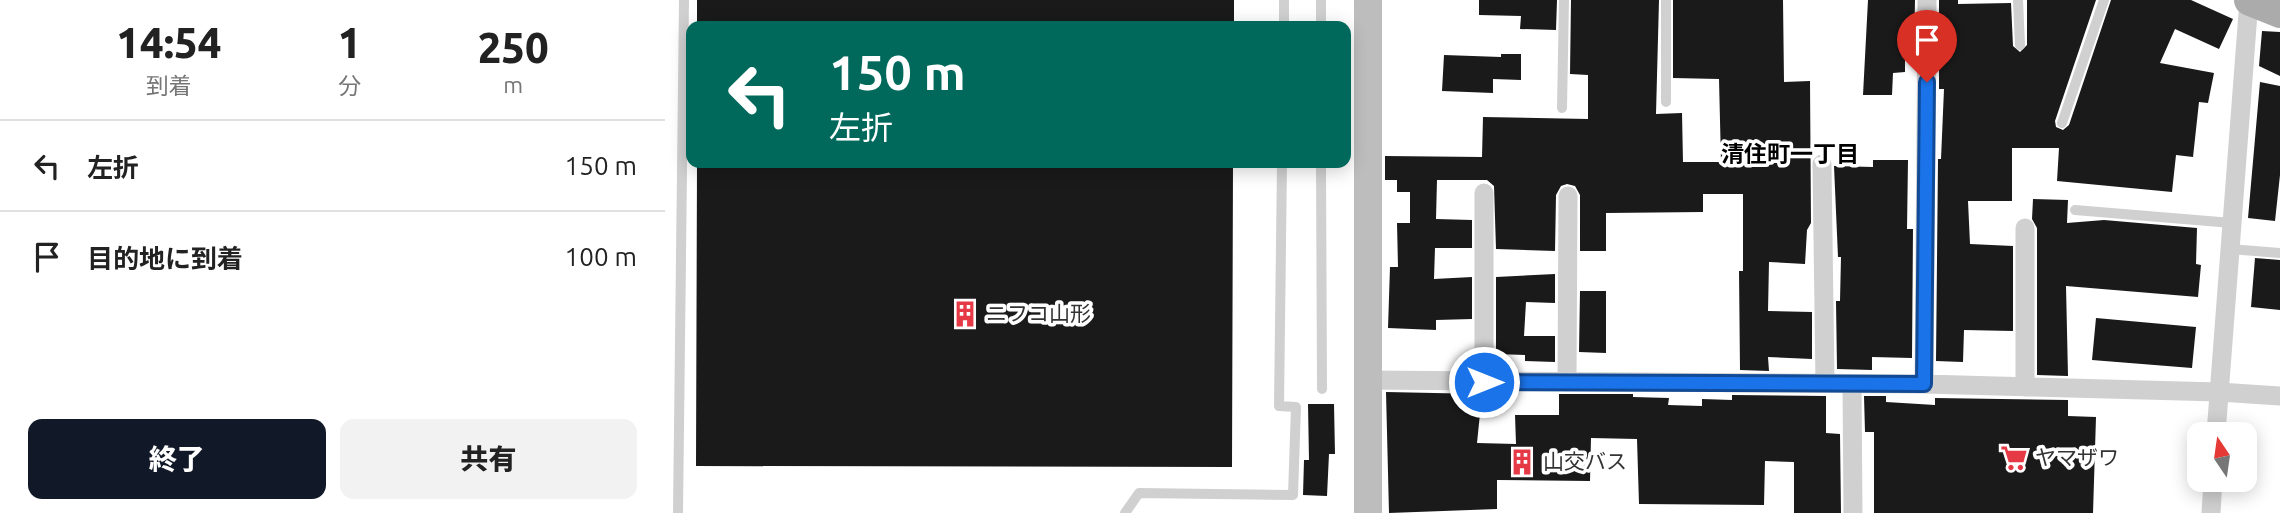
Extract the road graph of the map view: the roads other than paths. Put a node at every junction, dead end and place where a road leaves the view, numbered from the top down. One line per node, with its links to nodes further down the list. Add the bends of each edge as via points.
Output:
1 (684, 0): 40 (lane)
2 (1284, 0): 12 (lane)
3 (1321, 0): 13 (lane)
4 (1368, 0): 28 (street)
5 (1564, 0): 16 (lane)
6 (1666, 0): 15 (lane)
7 (1927, 0): 33 (street)
8 (2018, 0): 14 (lane)
9 (2104, 0): 17 (lane)
10 (2250, 0): 11 (main road); 24 (street)
11 (2280, 12)
12 (1284, 21)
13 (1321, 21)
14 (2020, 45)
15 (1666, 102)
16 (1562, 108)
17 (2062, 123)
18 (1822, 164): 31 (street)
19 (1282, 168): 41 (lane, via 1279,407 1296,407 1293,495 1139,493)
20 (1321, 168): 35 (lane)
21 (1484, 193): 29 (street)
22 (1568, 196): 30 (street)
23 (2075, 211): 24 (lane)
24 (2232, 223): 26 (street)
25 (2025, 228): 34 (street)
26 (2230, 249): 27 (lane); 36 (street)
27 (2280, 253)
28 (1366, 380): 29 (street); 42 (street)
29 (1484, 382): 30 (street)
30 (1567, 382): 31 (street)
31 (1825, 383): 32 (street)
32 (1852, 384): 33 (street); 43 (street)
33 (1924, 384): 34 (street)
34 (2025, 387): 36 (street)
35 (1322, 389)
36 (2218, 392): 37 (street); 38 (street)
37 (2280, 397)
38 (2217, 422)
39 (2212, 492): 44 (street)
40 (678, 513)
41 (1125, 513)
42 (1368, 513)
43 (1853, 513)
44 (2211, 513)

